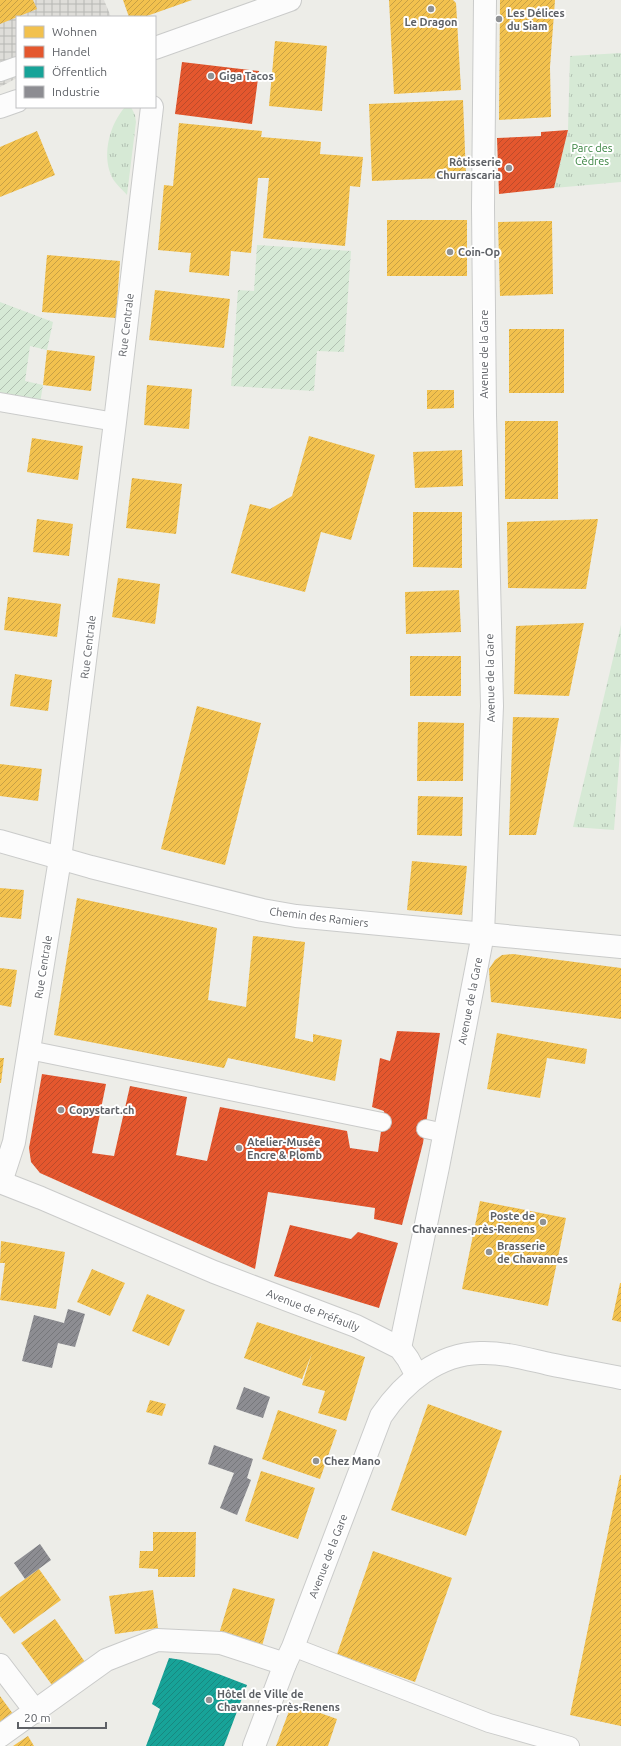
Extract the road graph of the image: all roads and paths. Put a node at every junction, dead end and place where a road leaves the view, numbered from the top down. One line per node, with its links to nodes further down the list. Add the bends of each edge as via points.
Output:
1 (290, 0): 3 (street)
2 (484, 0): 13 (street, Avenue de la Gare, via 484,399 492,706)
3 (156, 48)
4 (16, 66): 5 (lane)
5 (0, 72)
6 (16, 101): 7 (street)
7 (0, 107)
8 (152, 108): 10 (street, Rue Centrale)
9 (0, 402): 10 (lane)
10 (115, 422): 12 (street, Rue Centrale)
11 (0, 841): 12 (street, Chemin des Ramiers)
12 (60, 859): 13 (street, Chemin des Ramiers, via 262,910 296,916); 15 (street, Rue Centrale)
13 (483, 934): 14 (street, Chemin des Ramiers); 18 (street, Avenue de la Gare, via 435,1131)
14 (621, 947)
15 (29, 1050): 16 (lane); 17 (street, Rue Centrale, via 14,1142)
16 (382, 1122)
17 (0, 1182): 18 (street, Avenue de Préfaully, via 214,1272 356,1326)
18 (400, 1348): 19 (street)
19 (417, 1376): 20 (street, via 446,1360 481,1353 514,1356); 21 (street, Avenue de la Gare, via 392,1400 382,1416)
20 (621, 1378)
21 (289, 1655): 23 (street, via 221,1643 157,1640 106,1660); 25 (street, Avenue de la Gare); 26 (lane, via 489,1723)
22 (0, 1665): 23 (street)
23 (36, 1712): 24 (street)
24 (0, 1736)
25 (254, 1746)
26 (570, 1746)

